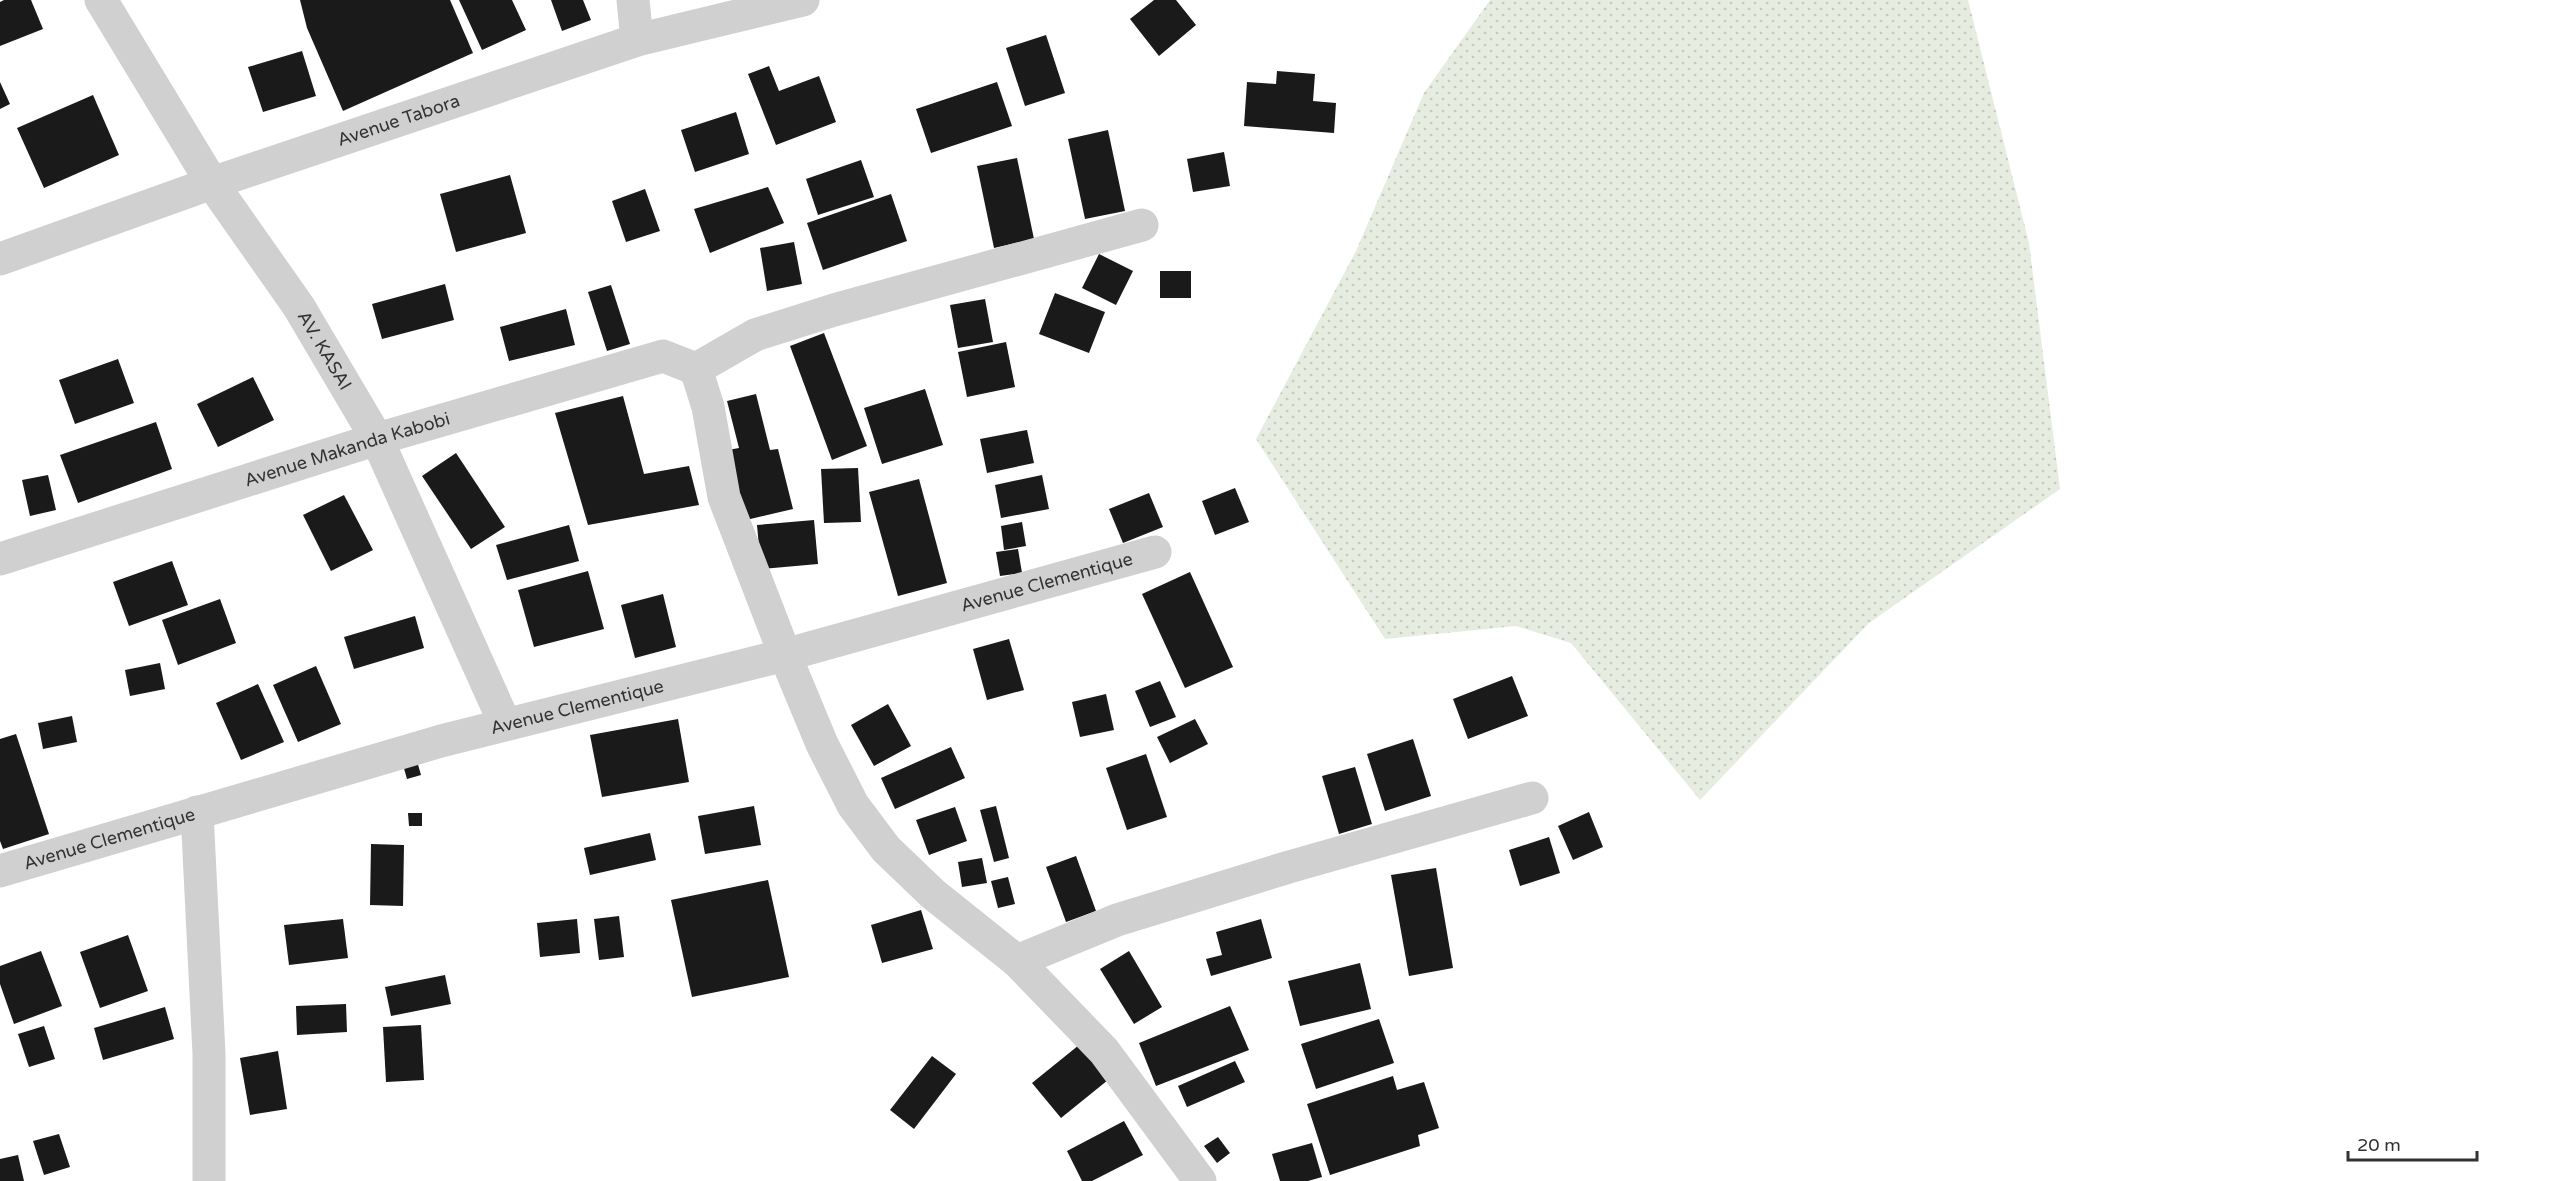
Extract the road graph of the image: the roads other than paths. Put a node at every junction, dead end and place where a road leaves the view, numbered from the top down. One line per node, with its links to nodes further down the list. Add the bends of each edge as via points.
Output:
1 (101, 0): 5 (street, AV. KASAI)
2 (633, 0): 4 (street)
3 (803, 0): 4 (street, Avenue Tabora)
4 (637, 40): 5 (street, Avenue Tabora)
5 (212, 183): 7 (street, Avenue Tabora); 9 (street, AV. KASAI, via 299,307)
6 (1142, 225): 8 (street, via 755,335)
7 (0, 258)
8 (696, 369): 9 (street, Avenue Makanda Kabobi, via 663,356); 12 (street, via 708,407 724,497)
9 (378, 440): 11 (street, Avenue Makanda Kabobi); 13 (street, AV. KASAI)
10 (1155, 552): 12 (street, Avenue Clementique)
11 (0, 559)
12 (785, 655): 13 (street, Avenue Clementique); 17 (street, via 822,744 859,814 886,849 933,894)
13 (505, 724): 15 (street, Avenue Clementique)
14 (1532, 798): 17 (street, via 1128,917)
15 (197, 812): 16 (street, Avenue Clementique); 18 (street, via 209,1054)
16 (0, 871)
17 (1017, 961): 19 (street, via 1104,1051)
18 (209, 1181)
19 (1200, 1181)

